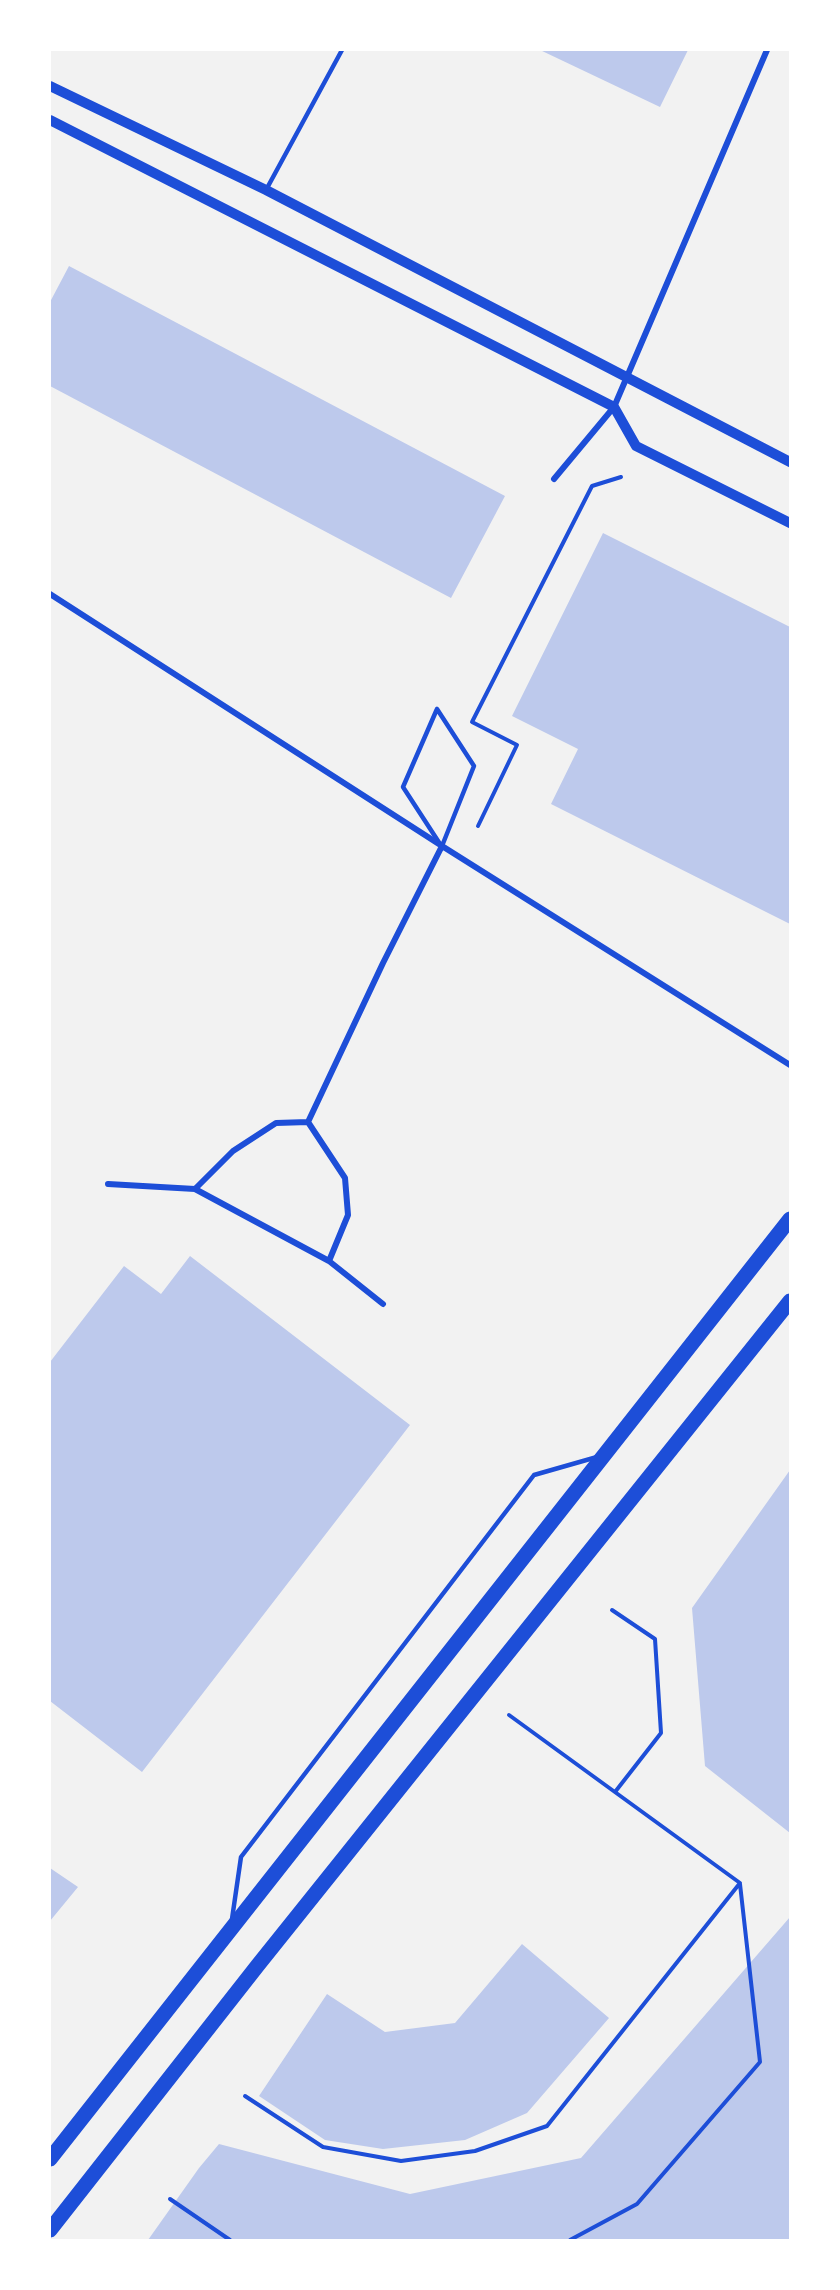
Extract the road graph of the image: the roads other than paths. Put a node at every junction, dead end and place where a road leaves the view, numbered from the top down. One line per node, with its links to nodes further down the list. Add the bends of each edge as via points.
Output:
1 (342, 50): 5 (lane)
2 (766, 50): 6 (street)
3 (50, 86): 5 (street)
4 (50, 120): 7 (street)
5 (266, 190): 6 (street)
6 (626, 378): 7 (street); 8 (street)
7 (614, 407): 9 (street); 10 (street, via 636,446)
8 (790, 462)
9 (554, 479)
10 (790, 524)
11 (50, 594): 12 (street)
12 (442, 846): 12 (lane, via 474,766 436,709 403,787); 13 (street); 14 (street)
13 (790, 1065)
14 (308, 1122): 16 (street, via 276,1123 233,1151); 18 (street, via 345,1178 348,1215)
15 (108, 1184): 16 (street)
16 (195, 1189): 18 (street)
17 (790, 1219): 21 (main road)
18 (330, 1261): 20 (street)
19 (790, 1301): 24 (main road)
20 (382, 1304)
21 (603, 1456): 22 (main road); 22 (lane, via 534,1475 241,1857)
22 (231, 1926): 23 (main road)
23 (50, 2159)
24 (50, 2230)

